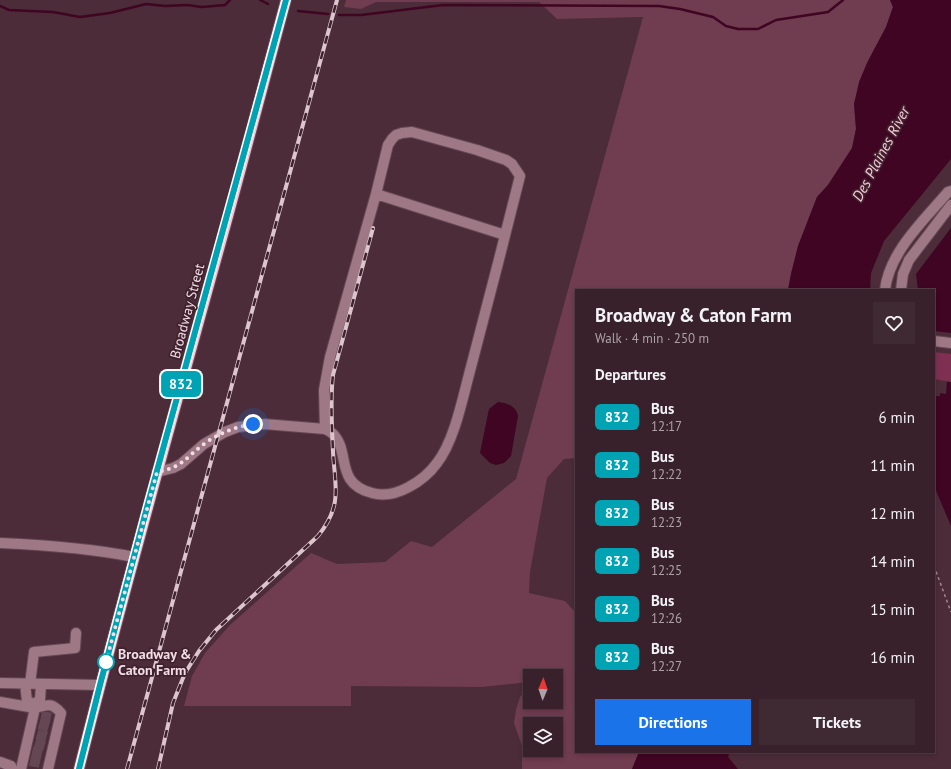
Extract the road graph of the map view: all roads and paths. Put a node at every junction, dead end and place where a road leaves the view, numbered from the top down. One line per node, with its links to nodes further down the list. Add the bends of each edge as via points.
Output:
1 (286, 0): 11 (main road, Broadway Street)
2 (951, 191): 6 (street, via 921,223 899,252)
3 (376, 194): 5 (street); 5 (street, via 388,145 396,135 412,132 478,150 506,160 520,176); 10 (street, via 330,357 324,390)
4 (951, 205): 7 (street, via 909,260 903,274)
5 (505, 235): 10 (street, via 452,433 445,451 428,474 417,483 393,493 380,495 366,492 350,478 338,442 333,434)
6 (885, 289)
7 (901, 289)
8 (935, 341): 9 (street)
9 (951, 343)
10 (325, 429): 11 (street, via 264,424 238,427 204,444 181,464)
11 (157, 472): 13 (main road, Broadway Street)
12 (0, 543): 13 (street, via 113,552)
13 (134, 557): 19 (main road, Broadway Street)
14 (935, 569): 15 (path)
15 (951, 612)
16 (76, 633): 18 (street, via 75,648 34,652)
17 (0, 683): 18 (street)
18 (32, 684): 19 (street); 21 (street, via 40,700); 21 (street, via 27,701)
19 (100, 685): 24 (main road, Broadway Street)
20 (0, 702): 21 (street)
21 (40, 739)
22 (0, 762): 23 (street, via 11,766)
23 (12, 769)
24 (79, 769)

